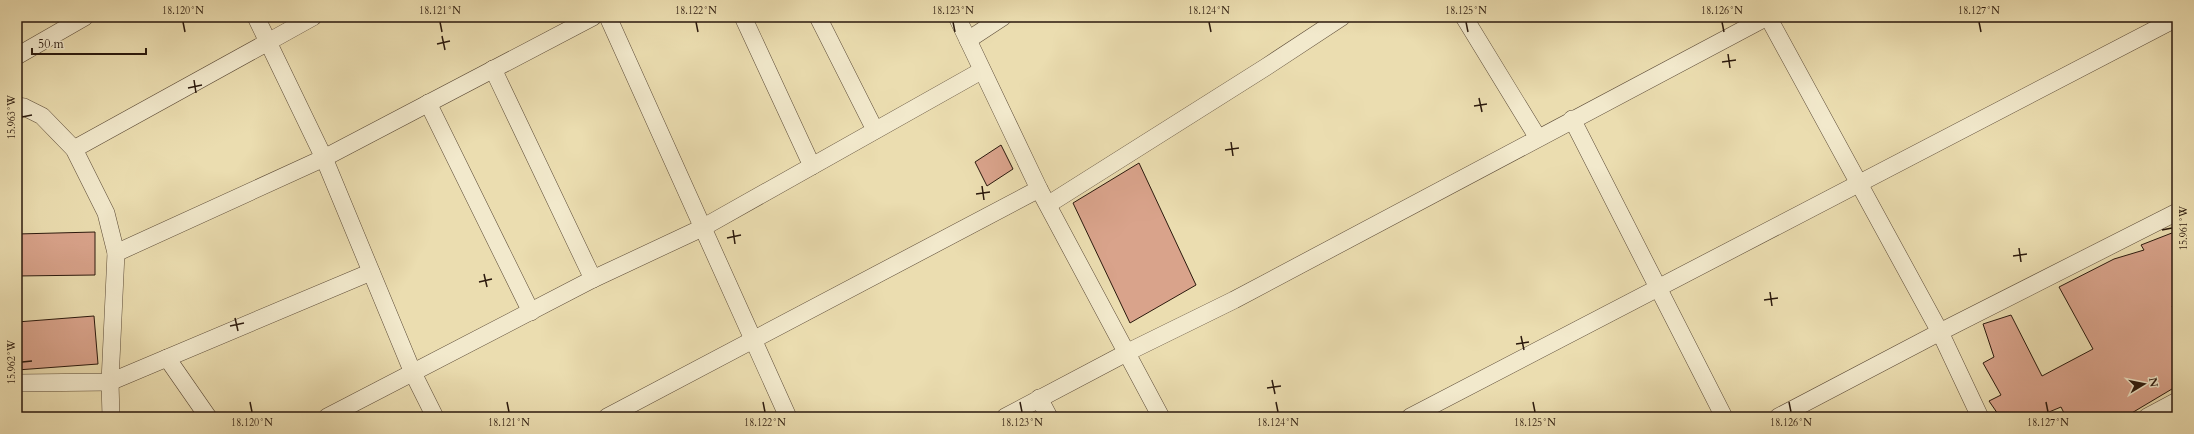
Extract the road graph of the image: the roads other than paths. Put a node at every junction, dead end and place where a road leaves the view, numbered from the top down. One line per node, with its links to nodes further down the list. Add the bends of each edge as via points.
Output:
1 (85, 17): 14 (street)
2 (256, 17): 16 (street)
3 (312, 17): 16 (street)
4 (593, 17): 18 (street)
5 (608, 17): 32 (street)
6 (743, 17): 27 (street)
7 (818, 17): 23 (street)
8 (957, 17): 15 (street)
9 (1003, 17): 15 (street)
10 (1342, 17): 30 (street)
11 (1464, 17): 24 (street)
12 (1768, 17): 22 (street); 28 (street)
13 (2177, 18): 28 (street)
14 (64, 22): 17 (street)
15 (968, 40): 19 (street)
16 (268, 42): 25 (street); 26 (street)
17 (17, 56)
18 (493, 69): 21 (street); 35 (street)
19 (981, 71): 23 (street); 29 (street)
20 (19, 103): 25 (street, via 42,116)
21 (428, 103): 26 (street); 37 (street)
22 (1572, 119): 24 (street); 36 (street)
23 (875, 130): 27 (street)
24 (1538, 138): 40 (street, via 1234,300)
25 (74, 149): 33 (street, via 106,213)
26 (324, 158): 33 (street); 34 (street)
27 (812, 166): 32 (street)
28 (1860, 184): 36 (street); 38 (street)
29 (1039, 188): 30 (street); 39 (street)
30 (1049, 204): 40 (street)
31 (2177, 212): 38 (street)
32 (702, 228): 35 (street); 39 (street)
33 (116, 253): 43 (street)
34 (371, 272): 41 (street); 42 (street)
35 (593, 279): 37 (street)
36 (1658, 287): 56 (street); 57 (street)
37 (531, 312): 42 (street)
38 (1940, 332): 58 (street); 59 (street)
39 (753, 341): 51 (street); 52 (street)
40 (1128, 352): 45 (street); 55 (street)
41 (167, 358): 43 (street); 48 (street)
42 (413, 374): 49 (street); 50 (street)
43 (110, 382): 44 (street); 47 (street)
44 (17, 383)
45 (1039, 398): 53 (street); 54 (street)
46 (2177, 401): 60 (street)
47 (111, 417)
48 (208, 417)
49 (327, 417)
50 (435, 417)
51 (606, 417)
52 (788, 417)
53 (1005, 417)
54 (1049, 417)
55 (1161, 417)
56 (1410, 417)
57 (1724, 417)
58 (1778, 417)
59 (1980, 417)
60 (2147, 417)

